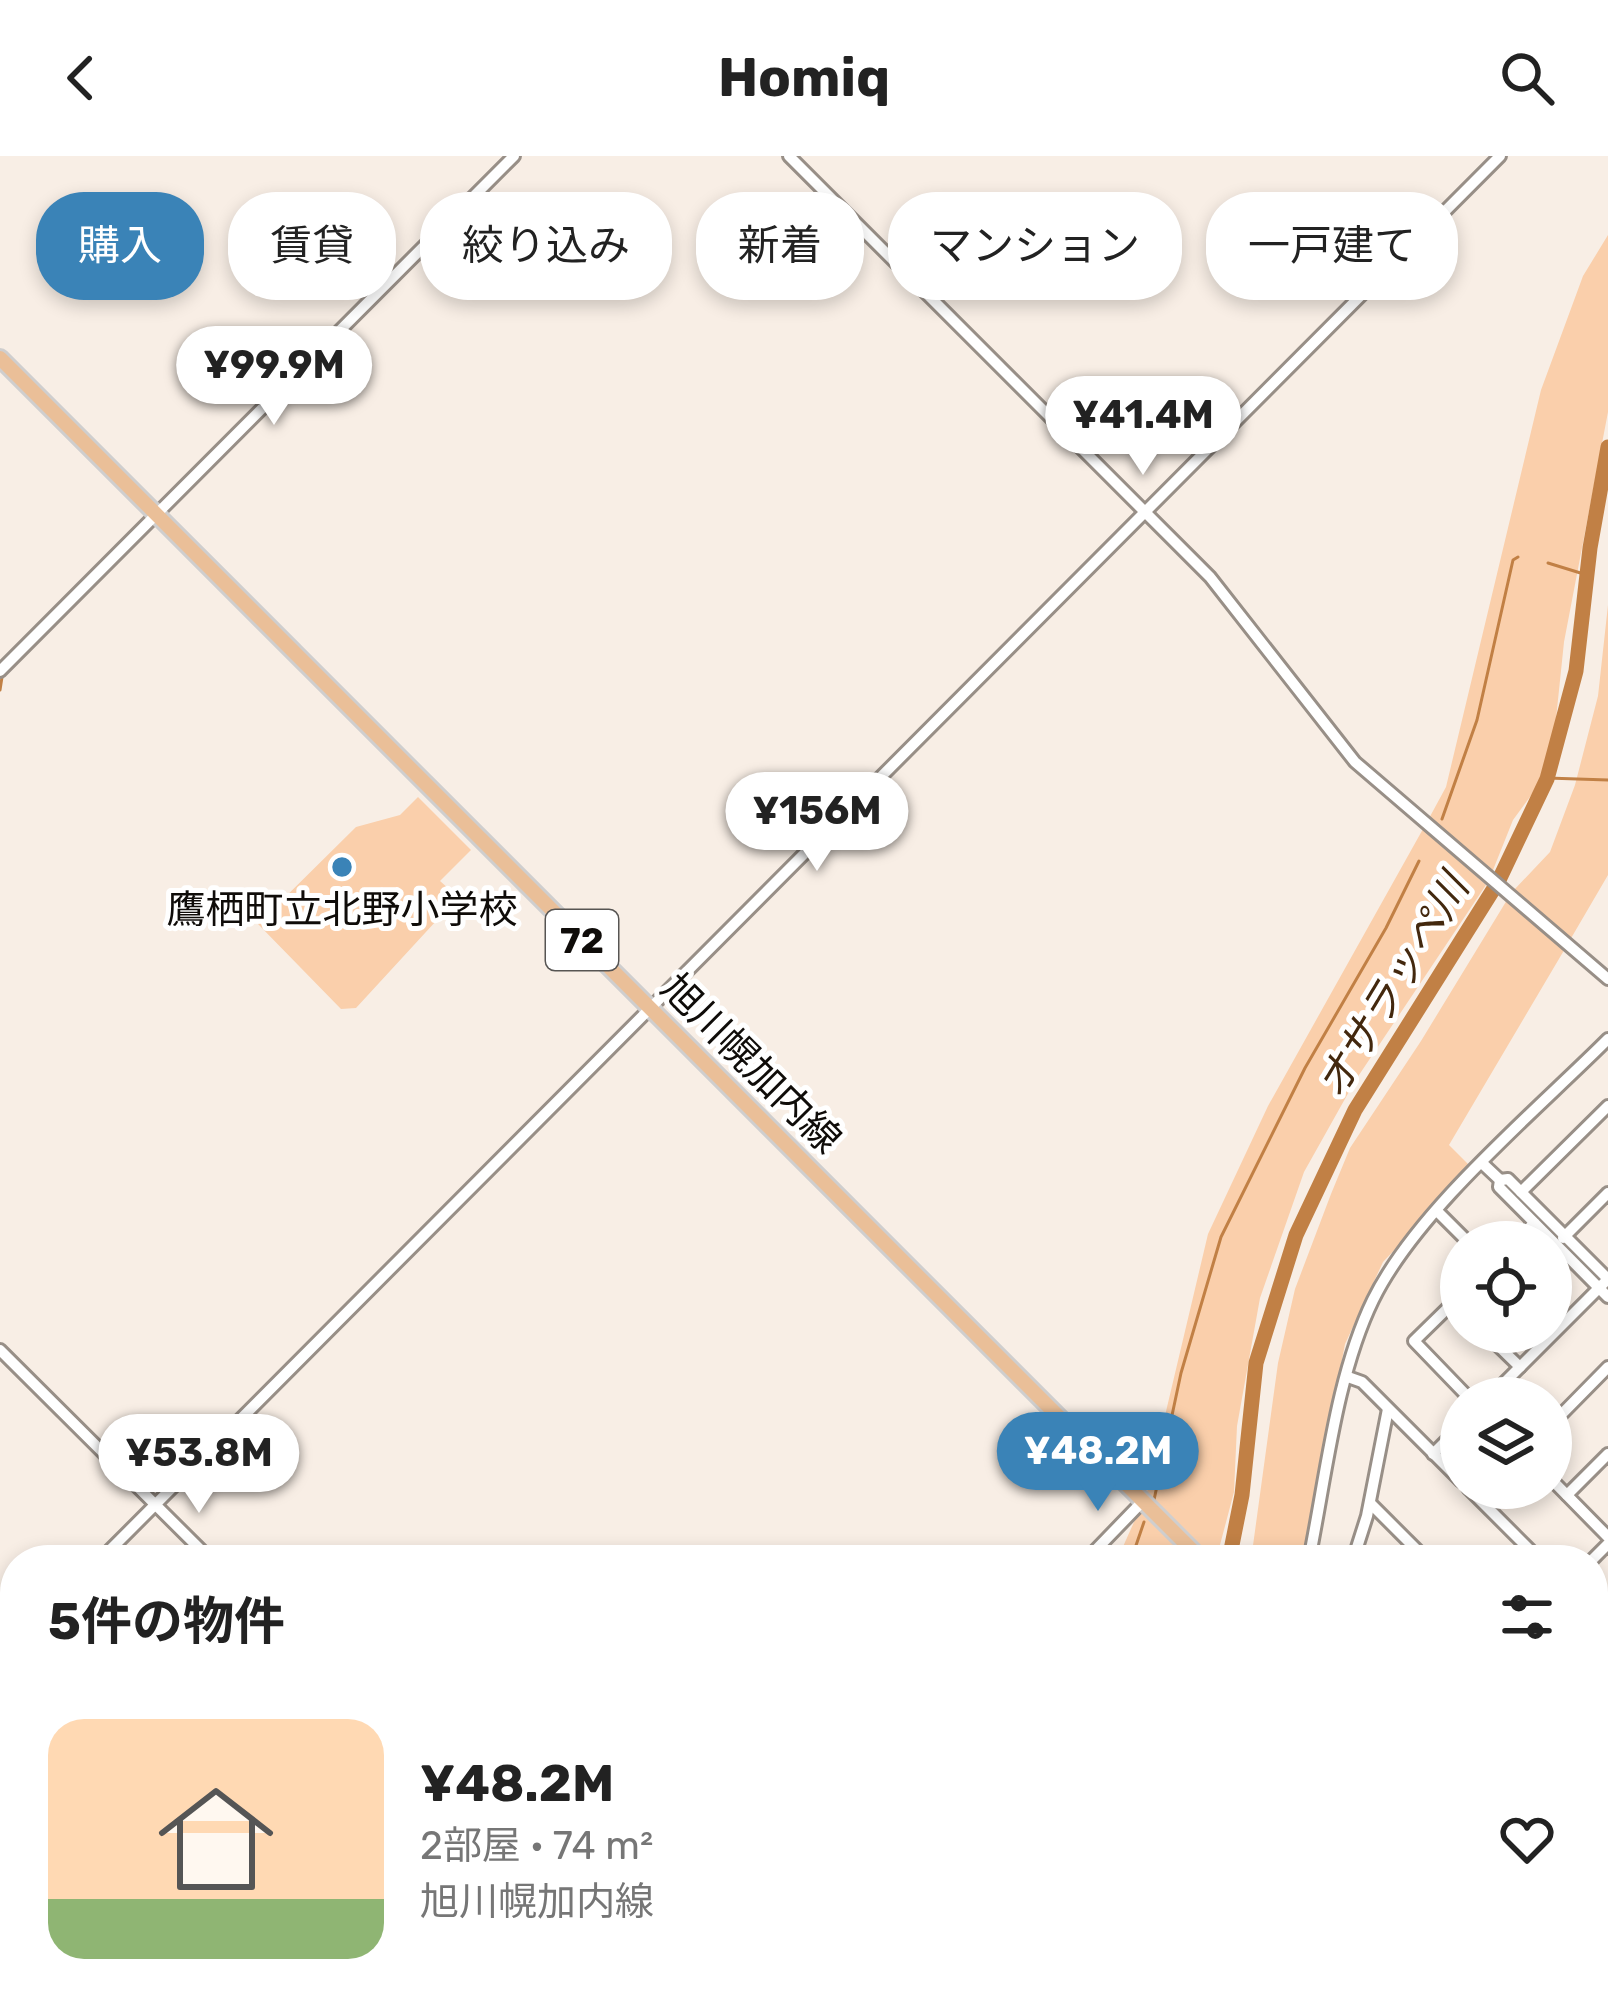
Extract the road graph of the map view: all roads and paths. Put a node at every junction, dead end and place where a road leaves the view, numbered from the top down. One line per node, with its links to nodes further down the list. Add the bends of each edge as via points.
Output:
1 (514, 156): 6 (street)
2 (788, 156): 5 (street)
3 (1500, 156): 5 (street)
4 (0, 358): 6 (main road, 旭川幌加内線 / 72)
5 (1144, 511): 8 (street, via 1210,577 1355,762); 9 (street)
6 (156, 513): 7 (street); 9 (main road, 旭川幌加内線 / 72)
7 (2, 670)
8 (1608, 979)
9 (650, 1009): 41 (main road, 旭川幌加内線 / 72); 43 (street)
10 (1608, 1040): 12 (street)
11 (1608, 1106): 14 (street)
12 (1483, 1164): 13 (street); 16 (street)
13 (1500, 1180): 14 (street); 18 (street)
14 (1521, 1192): 19 (street)
15 (1608, 1192): 20 (street)
16 (1437, 1211): 17 (street); 30 (street, via 1374,1298)
17 (1447, 1221)
18 (1532, 1221)
19 (1545, 1221)
20 (1572, 1228)
21 (1572, 1253): 22 (street)
22 (1605, 1288): 23 (street)
23 (1572, 1312)
24 (1440, 1318): 31 (street, via 1414,1341)
25 (0, 1350): 43 (street)
26 (1506, 1353): 28 (street)
27 (1531, 1353): 28 (street)
28 (1520, 1367): 32 (street)
29 (1608, 1367): 33 (street)
30 (1348, 1377): 34 (street); 50 (street)
31 (1449, 1377)
32 (1510, 1377)
33 (1572, 1404)
34 (1388, 1409): 36 (street); 42 (street)
35 (1440, 1447): 36 (street)
36 (1433, 1454): 38 (street)
37 (1608, 1454): 39 (street)
38 (1440, 1461)
39 (1572, 1490)
40 (1572, 1500): 45 (street)
41 (1143, 1501): 48 (street); 49 (main road, 旭川幌加内線 / 72)
42 (1370, 1503): 51 (street); 52 (street)
43 (155, 1504): 46 (street); 47 (street)
44 (1489, 1509): 53 (street)
45 (1608, 1540)
46 (115, 1545)
47 (196, 1545)
48 (1100, 1545)
49 (1187, 1545)
50 (1312, 1545)
51 (1357, 1545)
52 (1411, 1545)
53 (1525, 1545)

